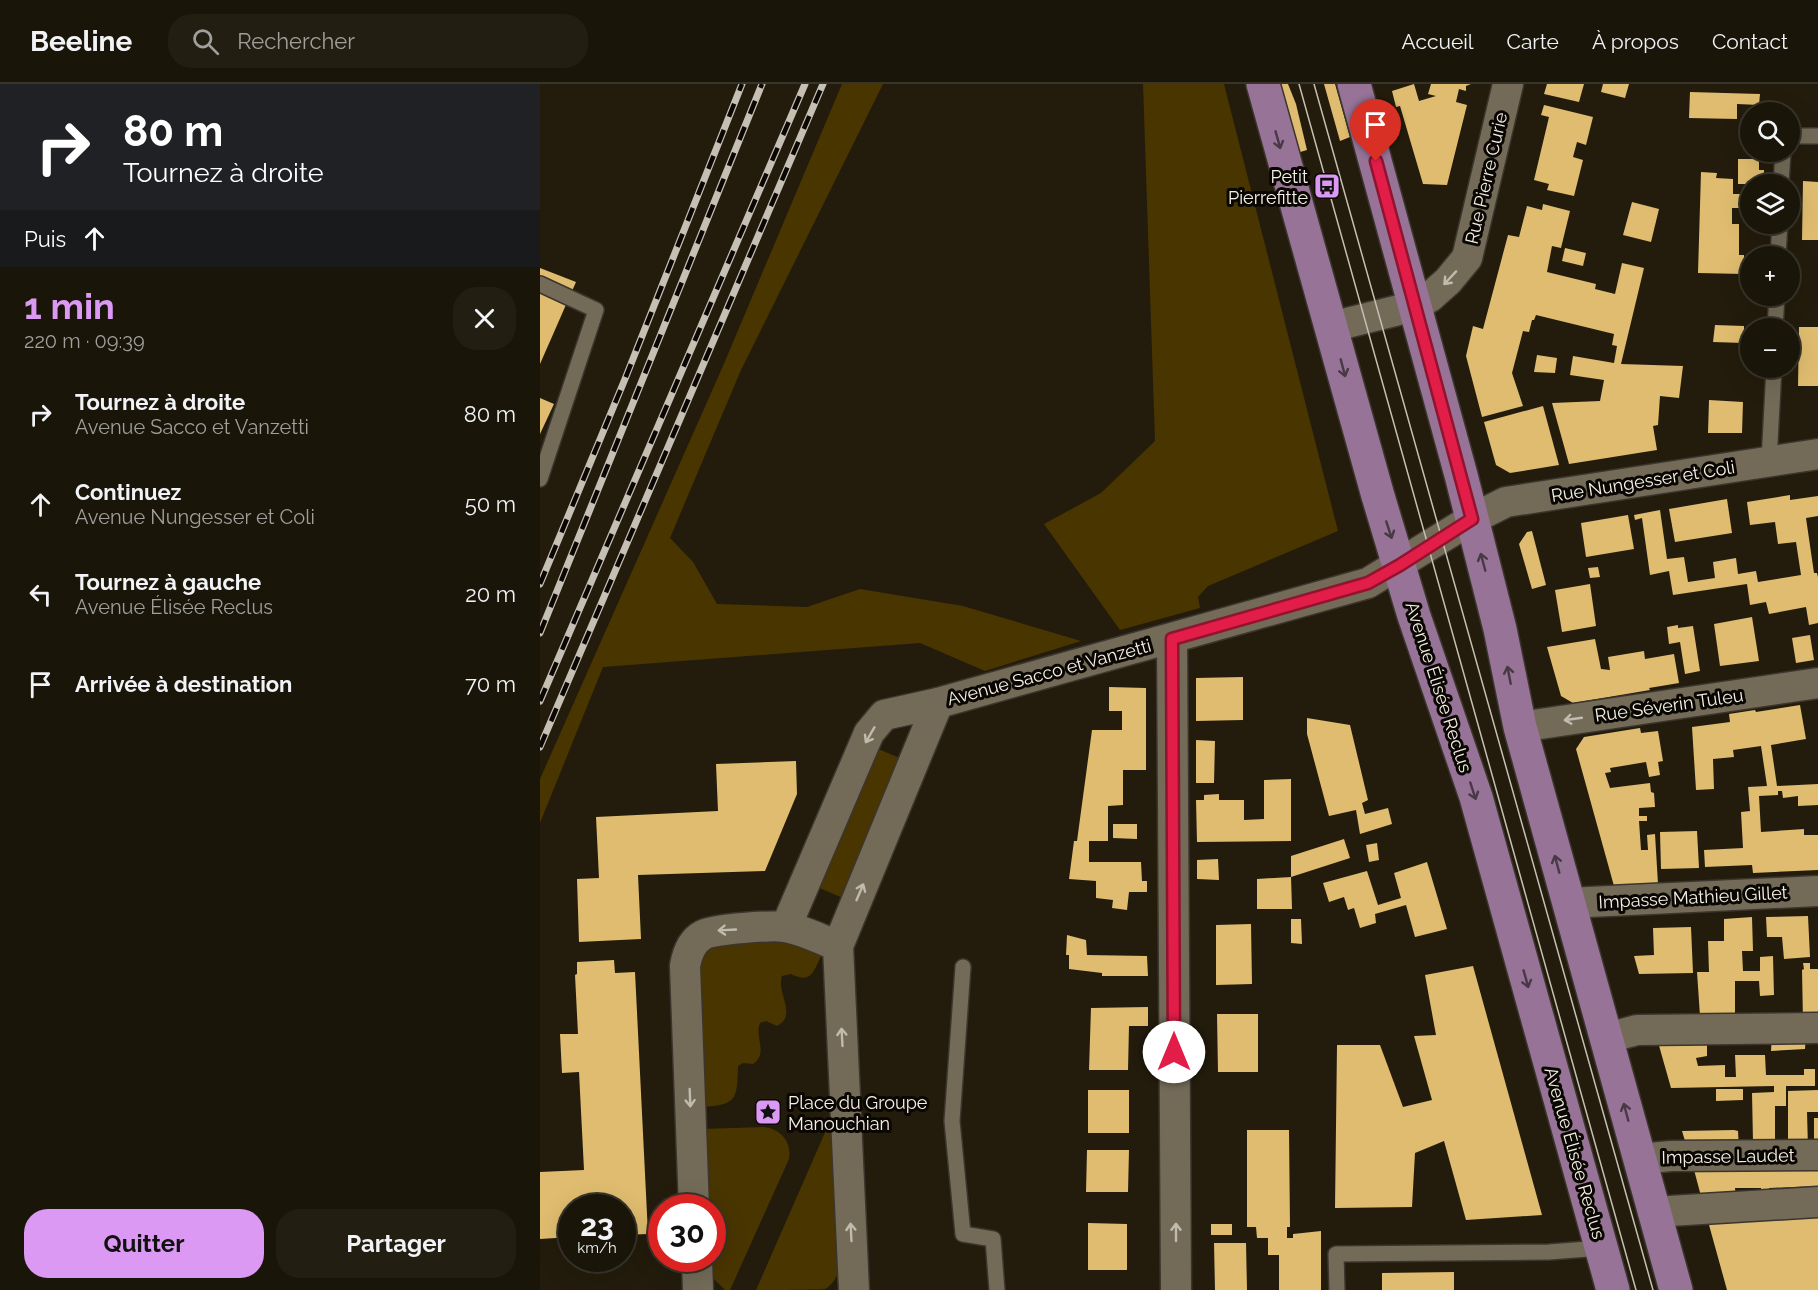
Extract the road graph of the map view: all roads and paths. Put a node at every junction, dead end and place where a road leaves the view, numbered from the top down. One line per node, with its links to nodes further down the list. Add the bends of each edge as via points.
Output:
1 (1263, 84): 8 (main road, Avenue Élisée Reclus, one-way to 8)
2 (1354, 84): 7 (main road)
3 (1508, 84): 7 (street, Rue Pierre Curie, one-way to 7, via 1467,258 1448,281)
4 (1800, 136): 5 (lane)
5 (1818, 136)
6 (540, 284): 12 (lane, via 596,310)
7 (1415, 306): 8 (street, Rue Pierre Curie); 13 (main road)
8 (1331, 327): 14 (main road, Avenue Élisée Reclus, one-way to 14)
9 (1773, 378): 11 (lane)
10 (1818, 454): 11 (street, Rue Nungesser et Coli)
11 (1769, 461): 13 (street, Rue Nungesser et Coli, via 1506,502)
12 (540, 479)
13 (1472, 519): 14 (street, Rue Nungesser et Coli); 18 (main road, one-way to 13)
14 (1400, 565): 15 (street, Avenue Sacco et Vanzetti, via 1368,583); 31 (main road, Avenue Élisée Reclus, one-way to 31, via 1476,797)
15 (1172, 639): 17 (street, Avenue Sacco et Vanzetti); 36 (street, one-way to 15)
16 (1818, 683): 18 (street, Rue Séverin Tuleu, one-way to 18)
17 (938, 703): 21 (street, Avenue Sacco et Vanzetti, one-way to 21, via 884,715 869,733); 22 (street, Avenue Sacco et Vanzetti, one-way to 17)
18 (1520, 727): 20 (main road, one-way to 18)
19 (1818, 891): 20 (street, Impasse Mathieu Gillet)
20 (1568, 903): 25 (main road)
21 (786, 927): 22 (street); 28 (street, one-way to 28, via 703,934 687,954)
22 (838, 946): 34 (street, one-way to 22)
23 (963, 967): 35 (lane, via 952,1121 963,1234 993,1239)
24 (1818, 1028): 25 (street, via 1637,1030)
25 (1607, 1038): 27 (main road, one-way to 25)
26 (1818, 1155): 27 (street, Impasse Laudet)
27 (1639, 1159): 30 (main road)
28 (693, 1194)
29 (1818, 1202): 30 (street)
30 (1653, 1212): 39 (main road)
31 (1601, 1248): 37 (lane, via 1336,1254); 38 (main road, Avenue Élisée Reclus)
32 (697, 1272): 33 (street)
33 (698, 1290)
34 (854, 1290)
35 (997, 1290)
36 (1176, 1290)
37 (1337, 1290)
38 (1612, 1290)
39 (1676, 1290)

